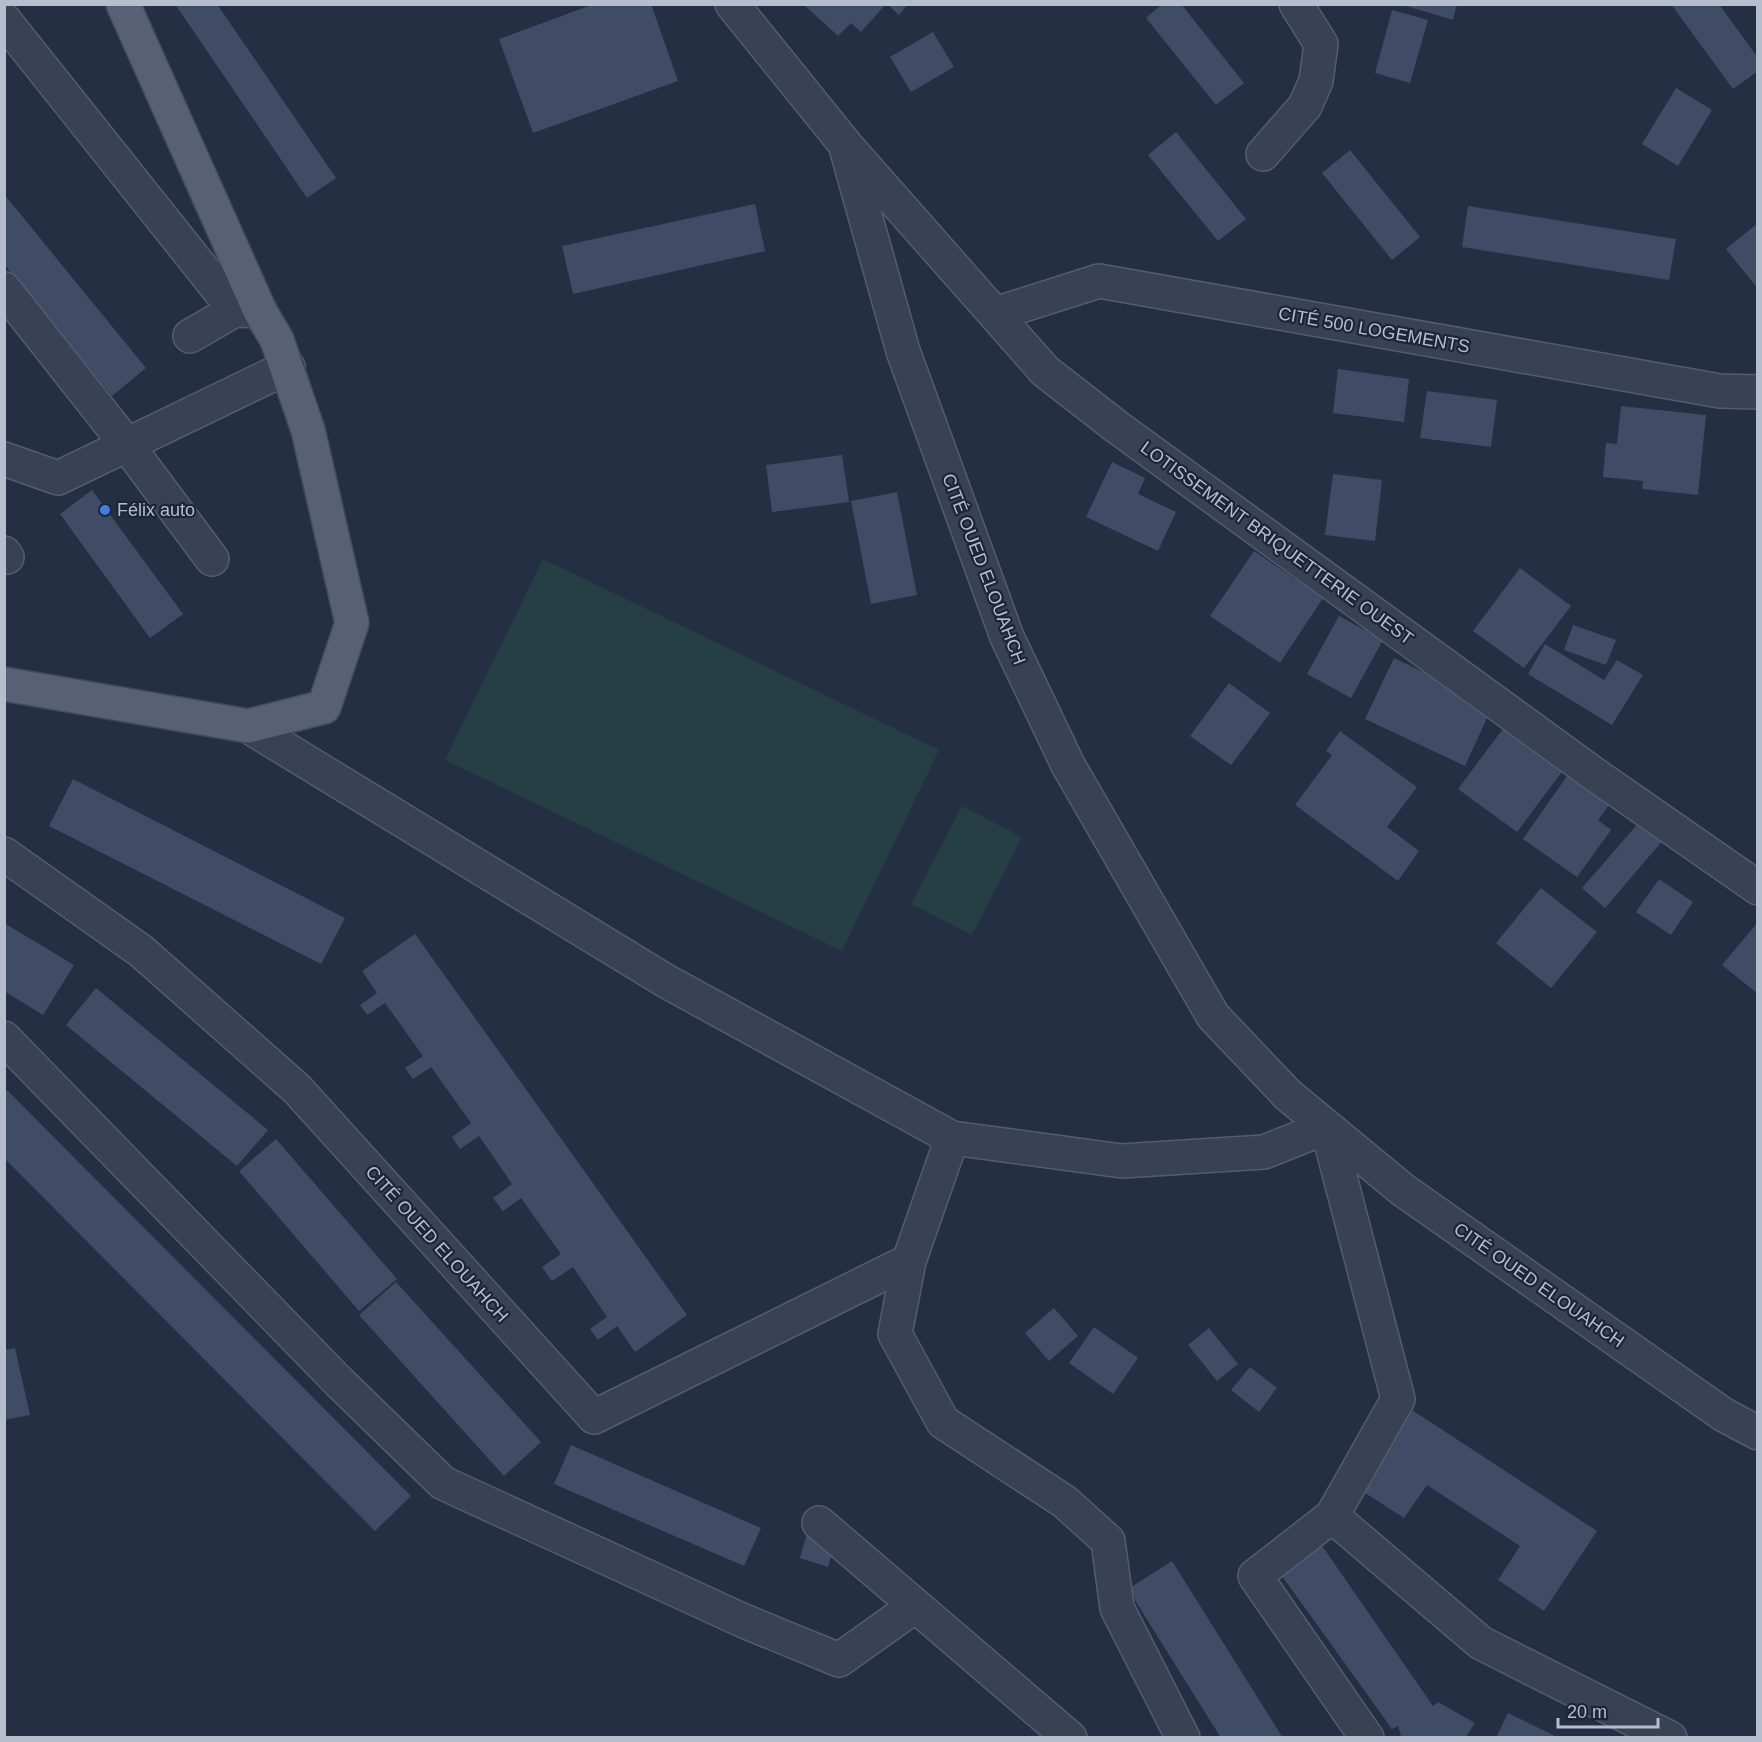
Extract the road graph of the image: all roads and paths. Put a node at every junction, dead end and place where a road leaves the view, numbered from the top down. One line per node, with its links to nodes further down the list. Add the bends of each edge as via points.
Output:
1 (123, 4): 8 (main road)
2 (732, 4): 5 (street, CITÉ OUED ELOUAHCH)
3 (1296, 4): 6 (street, via 1321,44 1316,81 1305,106)
4 (4, 20): 8 (street)
5 (845, 144): 9 (street, LOTISSEMENT BRIQUETTERIE OUEST); 21 (street, CITÉ OUED ELOUAHCH, via 907,362 1007,638 1068,765 1213,1016 1288,1095)
6 (1263, 154)
7 (4, 289): 13 (street)
8 (248, 310): 10 (street); 11 (main road)
9 (995, 314): 12 (street, CITÉ 500 LOGEMENTS, via 1099,282 1720,391); 19 (street, LOTISSEMENT BRIQUETTERIE OUEST, via 1045,371 1118,427 1594,774)
10 (190, 336)
11 (288, 367): 13 (street); 17 (main road, via 321,481 352,623 324,707)
12 (1758, 392)
13 (127, 445): 14 (street, via 58,478); 15 (street)
14 (4, 459)
15 (212, 560)
16 (4, 684): 17 (main road)
17 (248, 726): 22 (street, via 666,981)
18 (4, 854): 23 (street, CITÉ OUED ELOUAHCH, via 141,951 297,1089 594,1417)
19 (1758, 888)
20 (4, 1038): 27 (street, via 338,1381 443,1483 744,1622 839,1660)
21 (1327, 1127): 22 (street, via 1264,1152 1122,1161); 24 (street, CITÉ OUED ELOUAHCH, via 1403,1190 1724,1415); 25 (street, via 1398,1399)
22 (952, 1138): 23 (street)
23 (909, 1261): 29 (street, via 895,1334 944,1422 1065,1502 1108,1541 1117,1608)
24 (1758, 1433)
25 (1332, 1516): 30 (street, via 1255,1576); 31 (street, via 1481,1642)
26 (819, 1523): 27 (street)
27 (915, 1606): 28 (street)
28 (1070, 1737)
29 (1183, 1737)
30 (1367, 1737)
31 (1670, 1737)

